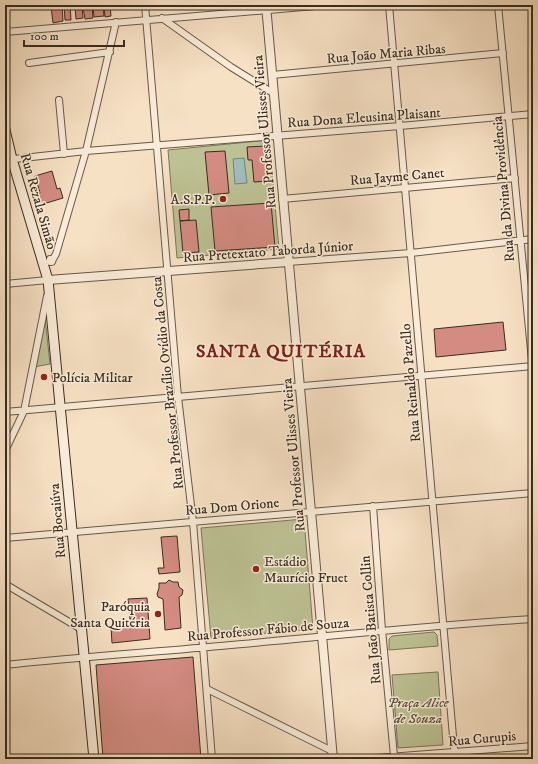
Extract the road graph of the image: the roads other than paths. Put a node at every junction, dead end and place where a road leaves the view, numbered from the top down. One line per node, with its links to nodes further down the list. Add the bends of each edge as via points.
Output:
1 (145, 5): 7 (street, Rua Professor Brazílio Ovídio da Costa)
2 (327, 5): 5 (street)
3 (389, 5): 13 (street, Rua Reinaldo Pazello)
4 (498, 5): 11 (street, Rua da Divina Providência)
5 (266, 7): 6 (street); 14 (street, Rua Professor Ulisses Vieira)
6 (162, 18): 7 (street); 15 (street)
7 (147, 19): 8 (street); 22 (street, Rua Professor Brazílio Ovídio da Costa)
8 (116, 22): 9 (street); 10 (street)
9 (5, 32)
10 (110, 52): 12 (street); 23 (street)
11 (503, 54): 13 (street, Rua João Maria Ribas); 18 (street, Rua da Divina Providência)
12 (29, 63)
13 (394, 64): 14 (street, Rua João Maria Ribas); 19 (street, Rua Reinaldo Pazello)
14 (272, 75): 15 (street, Rua Professor Ulisses Vieira)
15 (272, 93): 21 (street, Rua Professor Ulisses Vieira)
16 (59, 100): 24 (street)
17 (533, 114): 18 (street, Rua Dona Eleusina Plaisant)
18 (509, 117): 19 (street, Rua Dona Eleusina Plaisant); 26 (street, Rua da Divina Providência)
19 (400, 126): 21 (street, Rua Dona Eleusina Plaisant); 27 (street, Rua Reinaldo Pazello)
20 (5, 130): 25 (main road, Rua Rezala Simão)
21 (277, 135): 22 (street, Rua Dona Eleusina Plaisant); 28 (street, Rua Professor Ulisses Vieira)
22 (157, 146): 23 (street, Rua Dona Eleusina Plaisant); 34 (street, Rua Professor Brazílio Ovídio da Costa)
23 (86, 151): 24 (street, Rua Dona Eleusina Plaisant); 32 (street)
24 (64, 154): 25 (street, Rua Dona Eleusina Plaisant)
25 (9, 160): 35 (main road, Rua Rezala Simão)
26 (515, 178): 27 (street, Rua Jayme Canet); 30 (street, Rua da Divina Providência)
27 (405, 188): 28 (street, Rua Jayme Canet); 31 (street, Rua Reinaldo Pazello)
28 (282, 199): 33 (street, Rua Professor Ulisses Vieira)
29 (533, 239): 30 (street, Rua Pretextato Taborda Júnior)
30 (520, 241): 31 (street, Rua Pretextato Taborda Júnior); 37 (street, Rua da Divina Providência)
31 (411, 253): 33 (street, Rua Pretextato Taborda Júnior); 39 (street, Rua Reinaldo Pazello)
32 (53, 259)
33 (288, 262): 34 (street, Rua Pretextato Taborda Júnior); 40 (street, Rua Professor Ulisses Vieira)
34 (168, 272): 35 (street, Rua Pretextato Taborda Júnior); 41 (street, Rua Professor Brazílio Ovídio da Costa)
35 (48, 283): 36 (street, Rua Pretextato Taborda Júnior); 42 (main road, Rua Bocaiúva); 43 (street)
36 (5, 284)
37 (533, 366): 38 (street, Rua da Divina Providência); 39 (street)
38 (533, 371)
39 (422, 376): 40 (street); 47 (street, Rua Reinaldo Pazello)
40 (300, 387): 41 (street); 49 (street, Rua Professor Ulisses Vieira)
41 (178, 397): 42 (street); 50 (street, Rua Professor Brazílio Ovídio da Costa)
42 (60, 408): 43 (street); 51 (main road, Rua Bocaiúva)
43 (24, 411): 44 (street); 45 (street)
44 (5, 412)
45 (5, 451)
46 (533, 492): 47 (street, Rua Dom Orione)
47 (433, 501): 48 (street, Rua Dom Orione); 55 (street, Rua Reinaldo Pazello)
48 (373, 506): 49 (street, Rua Dom Orione); 57 (street, Rua João Batista Collin)
49 (311, 512): 50 (street, Rua Dom Orione); 58 (street, Rua Professor Ulisses Vieira)
50 (194, 522): 51 (street, Rua Dom Orione); 59 (street, Rua Professor Brazílio Ovídio da Costa)
51 (72, 532): 52 (street, Rua Dom Orione); 56 (main road, Rua Bocaiúva)
52 (5, 538)
53 (5, 584): 56 (street)
54 (533, 619): 55 (street, Rua Professor Fábio de Souza)
55 (444, 625): 57 (street, Rua Professor Fábio de Souza); 64 (street, Rua Reinaldo Pazello)
56 (81, 629): 60 (main road, Rua Bocaiúva)
57 (382, 630): 58 (street, Rua Professor Fábio de Souza); 66 (street, Rua João Batista Collin)
58 (322, 637): 59 (street, Rua Professor Fábio de Souza); 65 (street, Rua Professor Ulisses Vieira)
59 (204, 647): 60 (street, Rua Professor Fábio de Souza); 62 (street, Rua Professor Brazílio Ovídio da Costa)
60 (84, 657): 61 (street, Rua Professor Fábio de Souza); 67 (main road, Rua Bocaiúva)
61 (5, 665)
62 (207, 689): 65 (street); 68 (street, Rua Professor Brazílio Ovídio da Costa)
63 (533, 746): 64 (street, Rua Curupis)
64 (455, 752): 66 (street, Rua Curupis); 70 (street, Rua Reinaldo Pazello)
65 (332, 755)
66 (394, 756): 69 (street, Rua Curupis)
67 (94, 759)
68 (212, 759)
69 (363, 759)
70 (455, 759)

